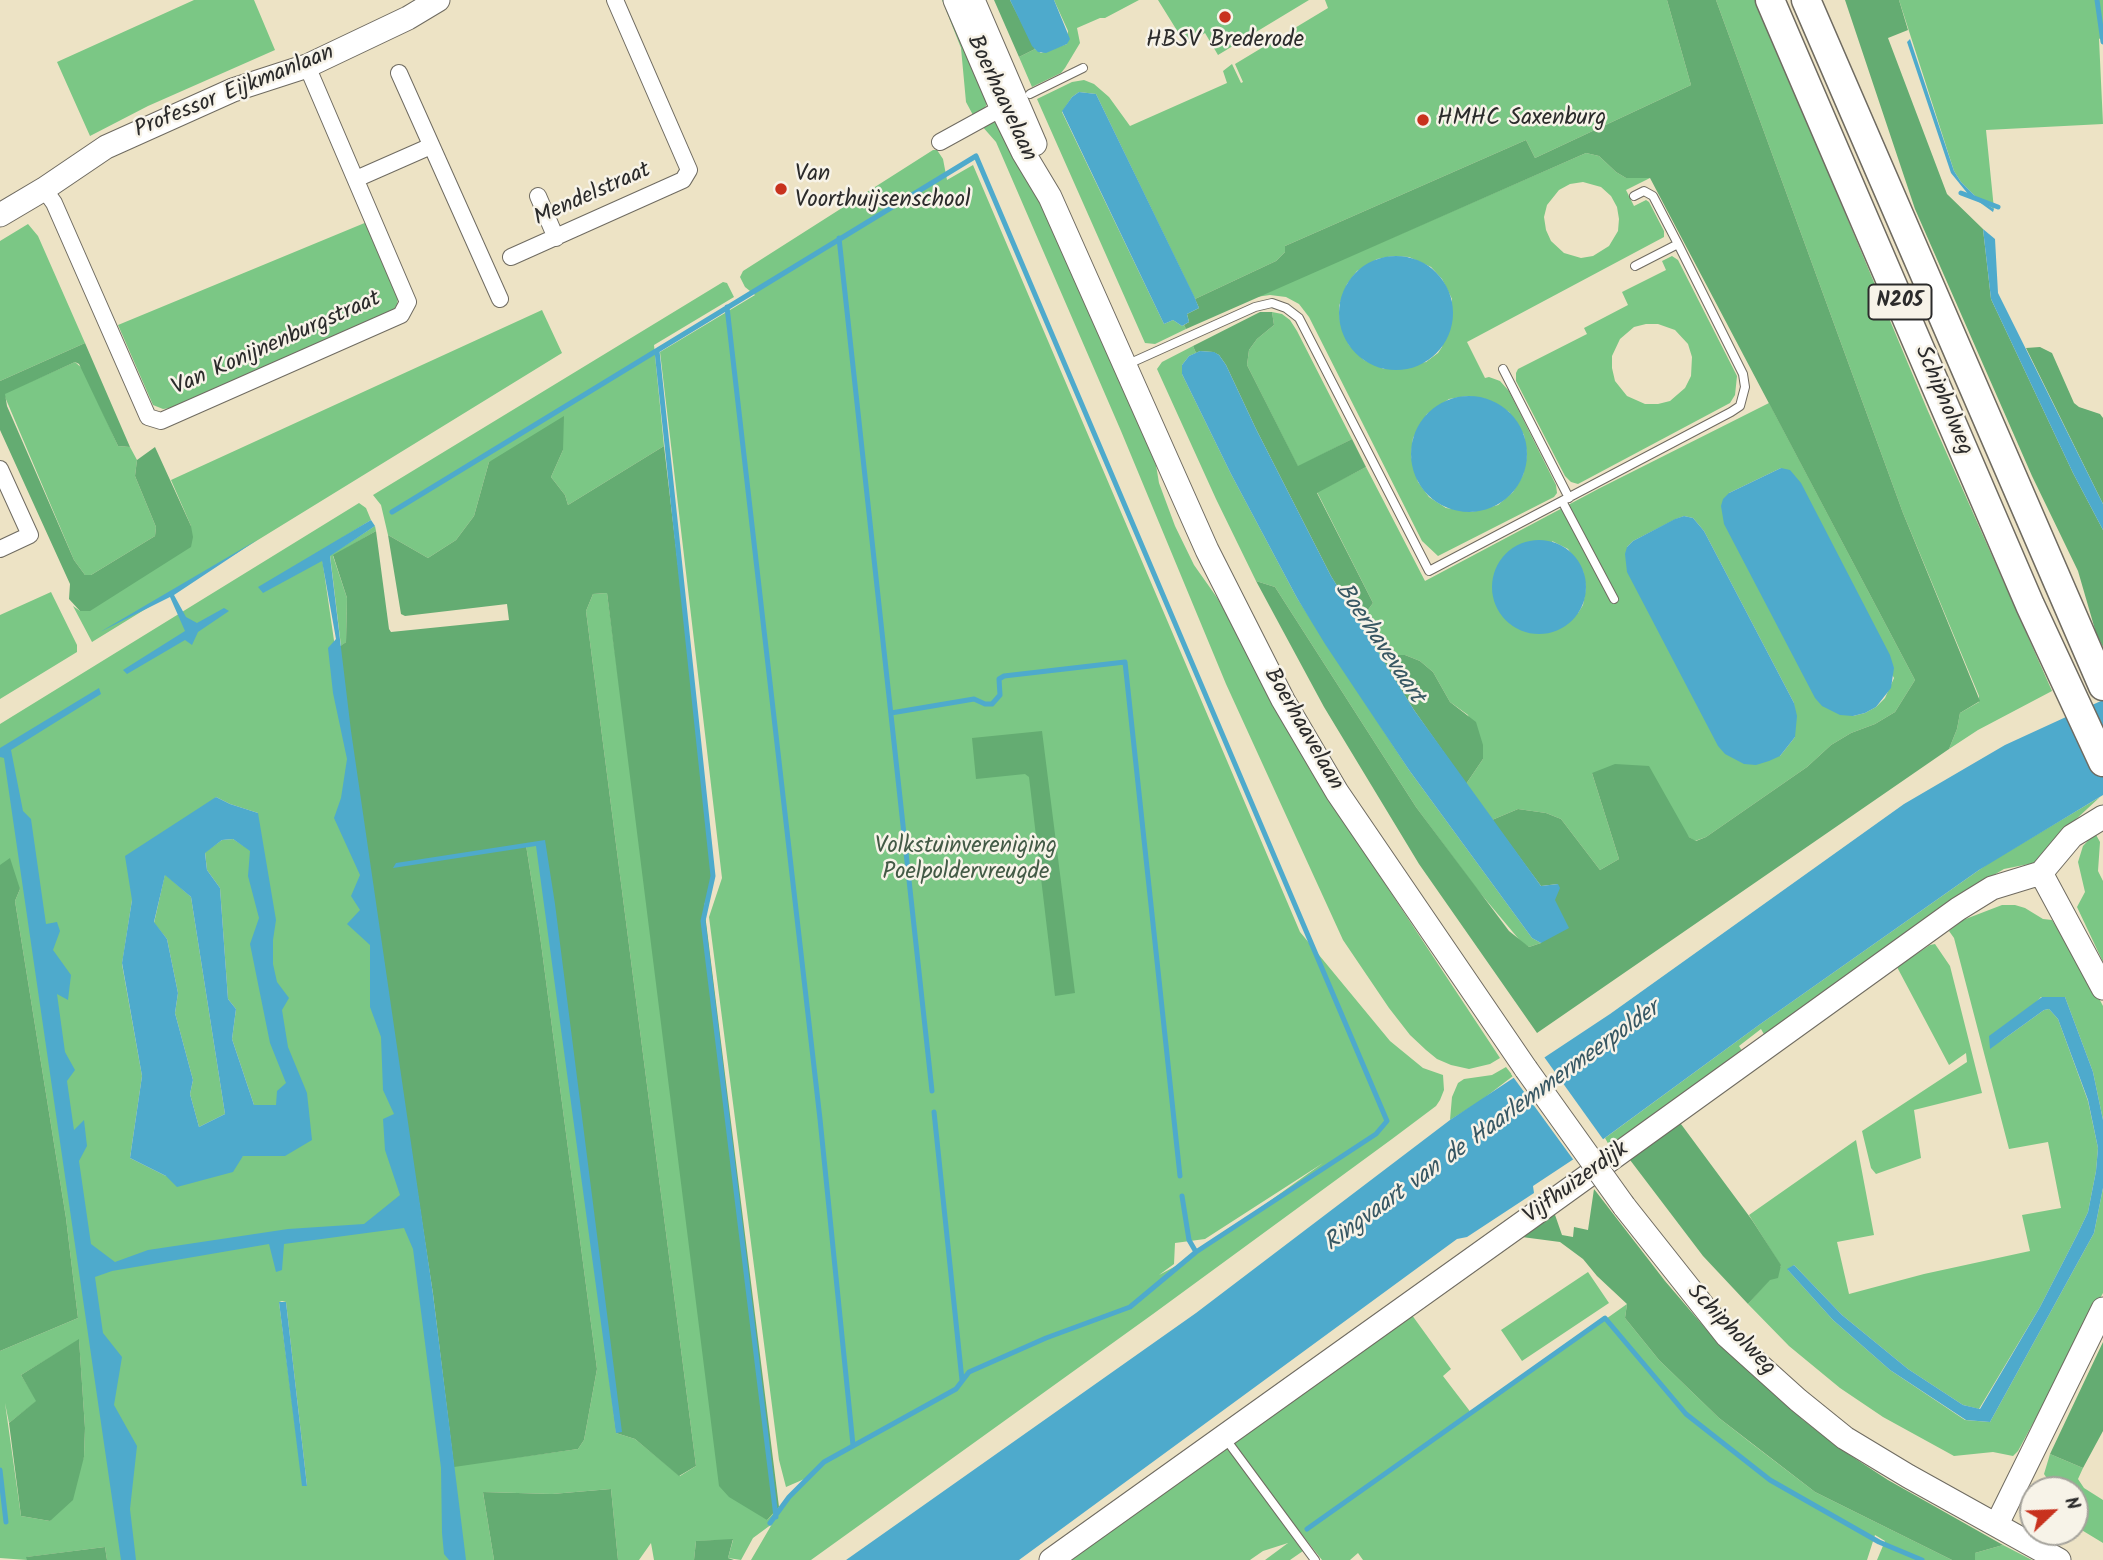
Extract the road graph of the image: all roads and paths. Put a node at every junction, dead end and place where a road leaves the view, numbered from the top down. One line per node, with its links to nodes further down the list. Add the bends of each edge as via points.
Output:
1 (438, 0): 7 (street, Professor Eijkmanlaan)
2 (615, 0): 18 (street, Mendelstraat, via 689,170 682,180)
3 (955, 0): 10 (street, Boerhaavelaan)
4 (973, 0): 10 (street, Boerhaavelaan)
5 (1770, 0): 30 (highway, Schipholweg / N205, via 2030,605)
6 (1807, 0): 29 (highway, Schipholweg / N205)
7 (307, 66): 13 (street, Van Konijnenburgstraat); 14 (street, Professor Eijkmanlaan, via 233,89 162,120 106,147)
8 (1083, 68): 10 (lane)
9 (399, 74): 12 (street)
10 (1016, 101): 11 (street); 23 (street, Boerhaavelaan, via 1023,152)
11 (940, 142)
12 (431, 146): 13 (street); 22 (street)
13 (356, 179): 14 (street, Van Konijnenburgstraat, via 408,303 401,315 161,421 148,417)
14 (44, 189): 17 (street, Professor Eijkmanlaan)
15 (538, 196): 18 (street)
16 (1634, 196): 19 (lane, via 1644,191 1653,196)
17 (0, 215)
18 (556, 238): 20 (street, Mendelstraat)
19 (1678, 244): 21 (lane); 26 (lane, via 1743,374 1740,406)
20 (511, 257)
21 (1635, 266)
22 (500, 299)
23 (1134, 361): 26 (lane, via 1255,307 1272,303 1286,307 1299,318 1429,571); 34 (street, Boerhaavelaan, via 1212,561 1283,700 1337,792)
24 (1503, 369): 26 (lane)
25 (0, 469): 27 (street, via 30,535)
26 (1565, 499): 28 (lane)
27 (0, 549)
28 (1614, 599)
29 (2103, 686)
30 (2103, 762)
31 (2103, 817): 32 (street, via 2072,836)
32 (2041, 873): 33 (street); 36 (street, Vijfhuizerdijk, via 1992,888 1958,909)
33 (2103, 988)
34 (1527, 1069): 37 (street, Schipholweg, bridge, via 1624,1206 1727,1336 1845,1438)
35 (2103, 1309): 37 (street)
36 (1224, 1437): 38 (street, Vijfhuizerdijk); 39 (lane)
37 (1997, 1524): 40 (street, Schipholweg)
38 (1051, 1560)
39 (1315, 1560)
40 (2059, 1560)

